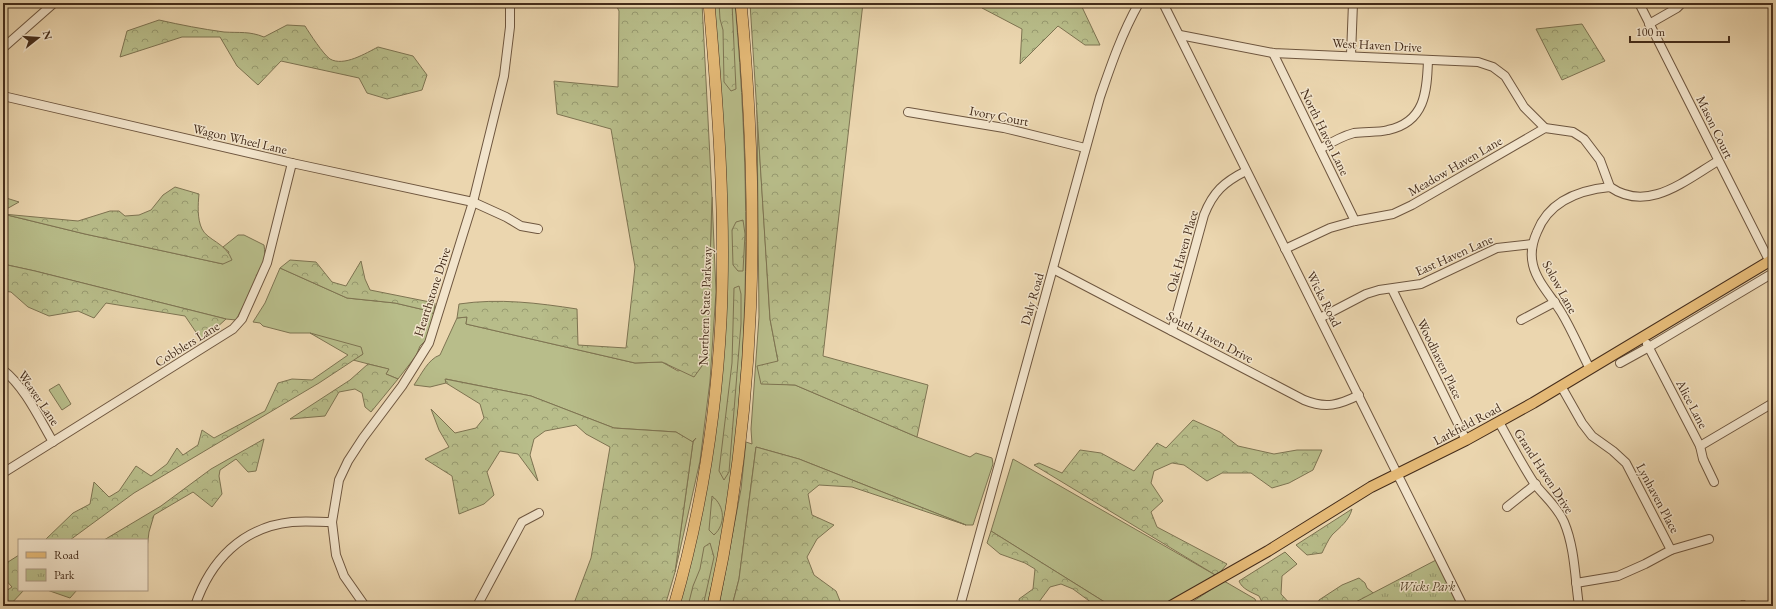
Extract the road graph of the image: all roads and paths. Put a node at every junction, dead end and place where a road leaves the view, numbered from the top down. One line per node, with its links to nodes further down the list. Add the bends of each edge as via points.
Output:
1 (54, 3): 12 (street)
2 (510, 3): 25 (street, Hearthstone Drive, via 504,76)
3 (709, 3): 63 (highway, Northern State Parkway, via 720,186 720,332 716,391 706,463 692,535)
4 (742, 3): 64 (highway, via 752,185 751,322 737,472 726,545)
5 (1139, 3): 19 (street, Daly Road, via 1114,56)
6 (1163, 3): 11 (street, Wicks Road)
7 (1353, 3): 14 (street)
8 (1639, 3): 10 (street, Mason Court)
9 (1682, 3): 10 (street, via 1678,8)
10 (1649, 24): 21 (street, Mason Court)
11 (1180, 35): 13 (street, West Haven Drive); 23 (street, Wicks Road)
12 (3, 48)
13 (1273, 53): 14 (street, West Haven Drive); 20 (street, North Haven Lane)
14 (1351, 55): 15 (street, West Haven Drive)
15 (1428, 60): 18 (street, West Haven Drive, via 1478,62 1493,67 1505,76 1524,107); 20 (street, via 1424,100 1411,119 1400,127 1386,131 1353,134 1337,139)
16 (3, 96): 22 (street, Wagon Wheel Lane)
17 (908, 112): 19 (street, Ivory Court, via 1004,128)
18 (1545, 128): 24 (street, via 1572,132 1584,139 1600,160); 26 (street, Meadow Haven Lane, via 1412,205 1393,214)
19 (1085, 148): 31 (street, Daly Road)
20 (1320, 149): 26 (street, North Haven Lane)
21 (1718, 161): 24 (street, via 1656,196 1632,197); 30 (street, Mason Court)
22 (292, 163): 25 (street, Wagon Wheel Lane); 48 (street, Cobblers Lane, via 267,263 242,319 233,330)
23 (1246, 171): 29 (street, Wicks Road); 37 (street, Oak Haven Place, via 1232,178 1210,199)
24 (1610, 187): 28 (street, Solow Lane, via 1590,189 1561,202 1542,221)
25 (473, 202): 27 (street, Wagon Wheel Lane, via 520,226); 56 (street, Hearthstone Drive, via 429,343 402,386 348,461 339,480)
26 (1355, 222): 29 (street, Meadow Haven Lane, via 1330,228)
27 (538, 229)
28 (1532, 244): 33 (street, East Haven Lane, via 1497,248 1421,284); 34 (street, Solow Lane, via 1532,260 1536,274)
29 (1285, 249): 35 (street, Wicks Road)
30 (1772, 263): 38 (main road, Larkfield Road)
31 (1053, 269): 37 (street, South Haven Drive); 65 (street, Daly Road)
32 (1773, 273): 39 (street)
33 (1392, 289): 35 (street, East Haven Lane, via 1366,294); 47 (street, Woodhaven Place)
34 (1555, 302): 36 (street); 41 (street, Solow Lane)
35 (1320, 318): 44 (street, Wicks Road)
36 (1521, 320)
37 (1172, 330): 44 (street, South Haven Drive, via 1317,405 1334,405)
38 (1644, 338): 39 (street, Alice Lane); 41 (main road, Larkfield Road)
39 (1649, 347): 40 (street); 49 (street, Alice Lane)
40 (1620, 363)
41 (1590, 369): 43 (main road, Larkfield Road)
42 (3, 370): 48 (street, Weaver Lane, via 19,386)
43 (1561, 386): 46 (main road, Larkfield Road); 58 (street, Lynhaven Place, via 1592,436 1626,463)
44 (1359, 395): 51 (street, Wicks Road)
45 (1773, 403): 49 (street)
46 (1498, 422): 47 (main road, Larkfield Road); 53 (street, Grand Haven Drive)
47 (1466, 440): 51 (main road, Larkfield Road)
48 (53, 442): 50 (street, Cobblers Lane)
49 (1700, 446): 52 (street, Alice Lane)
50 (3, 473)
51 (1398, 473): 66 (main road, Larkfield Road); 67 (street, Wicks Road)
52 (1714, 482)
53 (1536, 484): 54 (street); 59 (street, Grand Haven Drive, via 1563,520 1568,534)
54 (1507, 507)
55 (539, 513): 62 (street, via 522,522)
56 (332, 522): 60 (street, via 291,522 248,536 228,550 213,568 203,583); 61 (street, Hearthstone Drive, via 336,555 341,569)
57 (1709, 539): 58 (street)
58 (1671, 550): 59 (street, via 1618,576)
59 (1576, 583): 68 (street, Grand Haven Drive)
60 (195, 606)
61 (365, 606)
62 (477, 606)
63 (674, 606)
64 (713, 606)
65 (960, 606)
66 (1171, 606)
67 (1463, 606)
68 (1579, 606)

